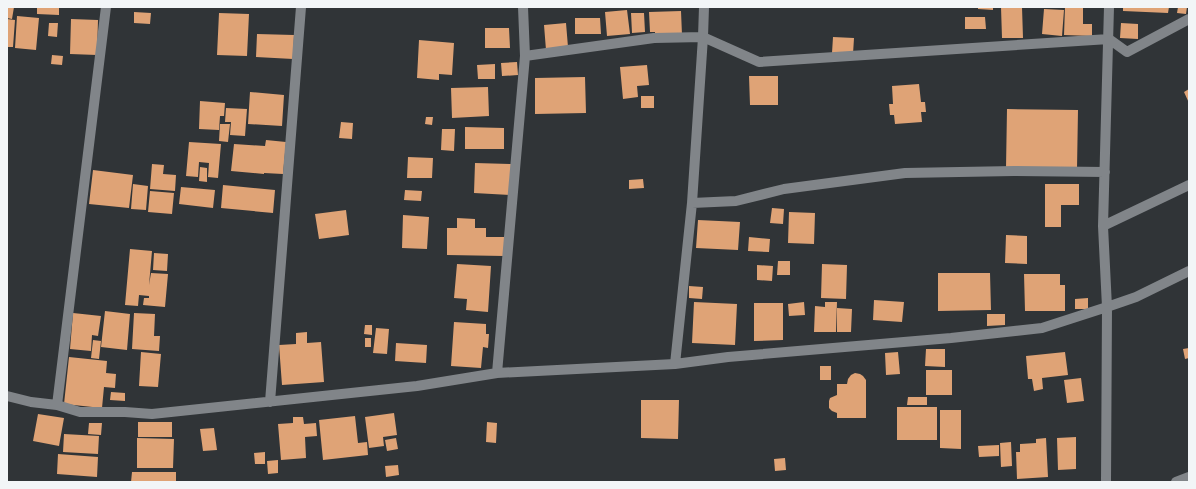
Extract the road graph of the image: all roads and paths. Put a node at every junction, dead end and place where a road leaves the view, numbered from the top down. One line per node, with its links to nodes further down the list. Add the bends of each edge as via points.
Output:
1 (106, 7): 20 (street)
2 (301, 7): 19 (street)
3 (523, 7): 9 (street)
4 (704, 7): 7 (street)
5 (1109, 7): 8 (street)
6 (1189, 20): 8 (street, via 1127,52)
7 (703, 37): 8 (street, via 759,62); 9 (street, via 654,38); 12 (street)
8 (1109, 40): 10 (street)
9 (525, 56): 17 (street)
10 (1105, 172): 12 (street, via 905,173 784,189 736,202); 13 (street)
11 (1189, 186): 13 (street)
12 (692, 203): 16 (street)
13 (1103, 226): 15 (street)
14 (1189, 271): 15 (street, via 1136,297)
15 (1107, 307): 16 (street, via 1042,328); 22 (street)
16 (675, 364): 17 (street)
17 (496, 373): 19 (street, via 417,386)
18 (7, 396): 20 (street)
19 (270, 402): 20 (street, via 152,414 80,412)
20 (57, 405)
21 (1189, 477): 23 (street)
22 (1106, 482)
23 (1176, 482)

